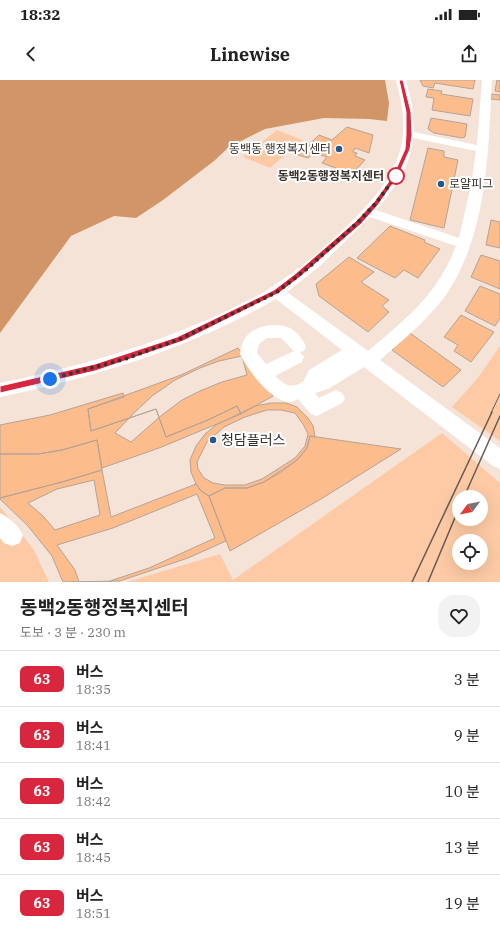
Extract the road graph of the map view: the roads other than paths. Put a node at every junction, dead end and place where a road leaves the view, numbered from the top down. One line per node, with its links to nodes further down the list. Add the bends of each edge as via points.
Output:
1 (401, 80): 3 (street, via 408,112)
2 (487, 80): 4 (street)
3 (409, 134): 4 (street); 5 (street, via 407,149 395,176)
4 (482, 149): 6 (street, via 475,197)
5 (368, 212): 6 (street); 7 (street, via 319,258)
6 (463, 244): 8 (street, via 452,271 434,299 417,318)
7 (277, 292): 8 (street); 11 (street, via 203,329 152,350 71,374)
8 (363, 356): 10 (street, via 322,384); 13 (street)
9 (263, 374): 9 (street, via 297,351 287,334 278,331 267,332 255,338 250,345 248,354); 10 (street, via 278,390 289,394)
10 (306, 389): 12 (street, via 317,408)
11 (0, 390)
12 (336, 398)
13 (500, 460)

